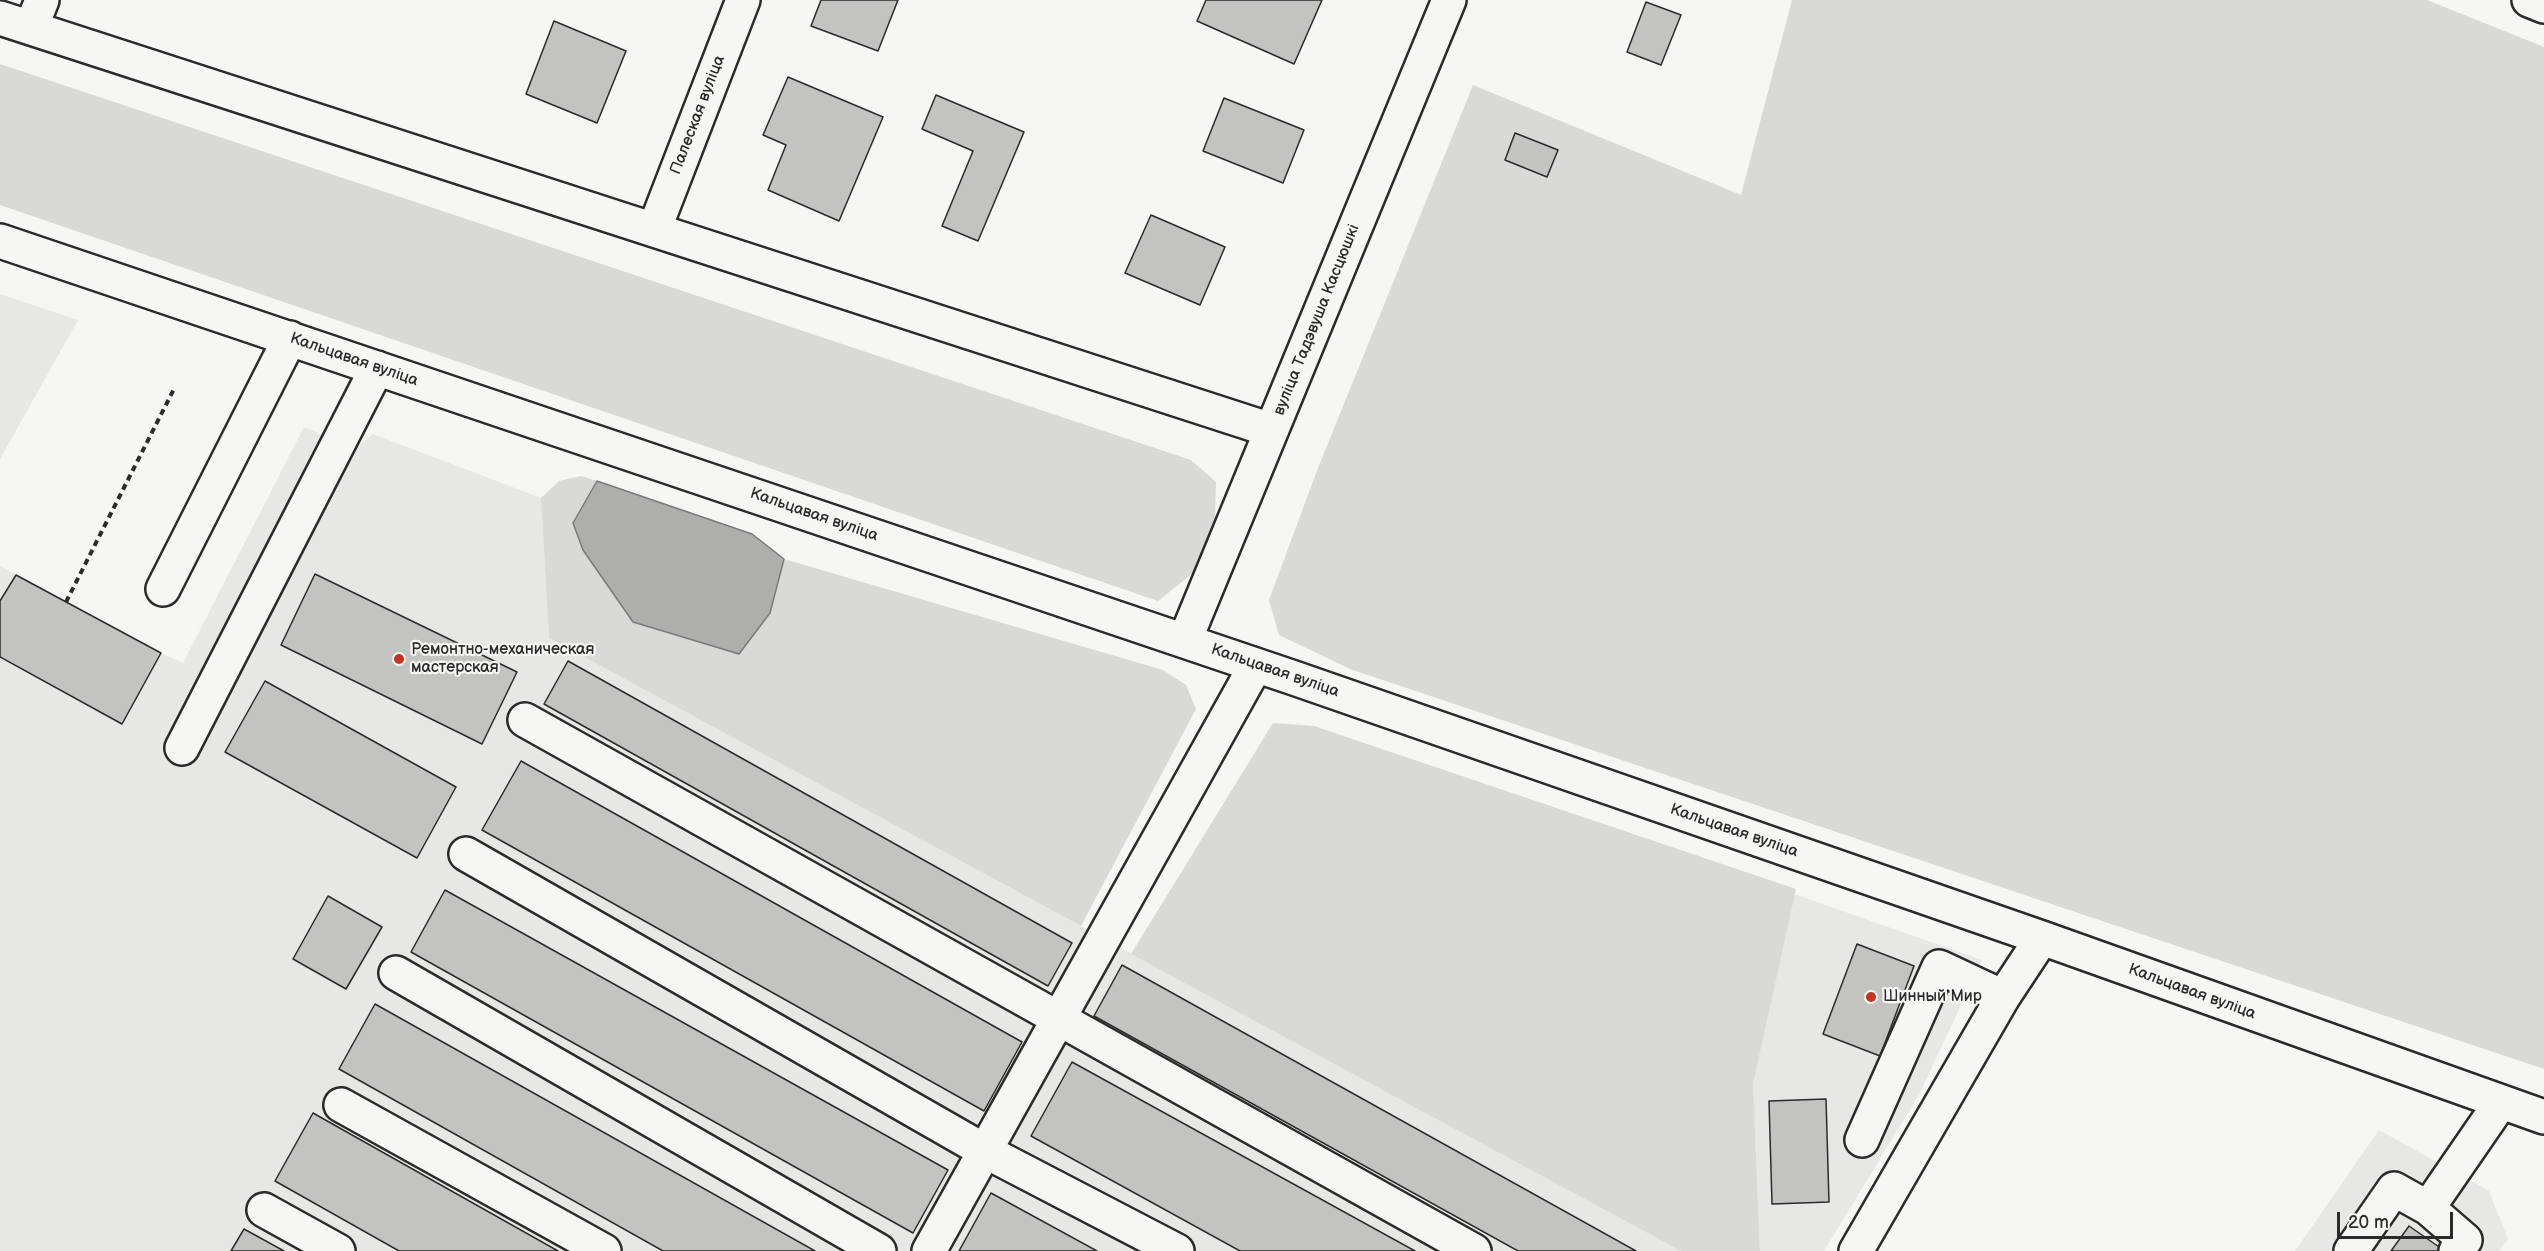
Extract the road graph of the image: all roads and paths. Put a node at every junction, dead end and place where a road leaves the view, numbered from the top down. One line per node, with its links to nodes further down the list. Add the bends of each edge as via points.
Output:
1 (743, 0): 7 (street, Палеская вуліца)
2 (1449, 0): 12 (street, вуліца Тадэвуша Касцюшкі)
3 (2529, 0): 4 (street)
4 (2544, 6)
5 (37, 14): 6 (street); 7 (street)
6 (0, 18)
7 (654, 230): 12 (street)
8 (0, 241): 9 (street, Кальцавая вуліца)
9 (290, 338): 10 (street, Кальцавая вуліца); 13 (street)
10 (377, 368): 15 (street, Кальцавая вуліца); 18 (street)
11 (175, 387): 14 (path)
12 (1271, 430): 15 (street, вуліца Тадэвуша Касцюшкі)
13 (163, 589)
14 (66, 602)
15 (1185, 640): 16 (street, Кальцавая вуліца)
16 (1256, 665): 20 (street, Кальцавая вуліца); 23 (street)
17 (525, 720): 23 (street)
18 (182, 748)
19 (466, 854): 28 (street)
20 (2042, 938): 22 (street); 24 (street, Кальцавая вуліца)
21 (396, 973): 33 (street)
22 (2003, 997): 27 (street, via 1939,967); 37 (street)
23 (1058, 1020): 28 (street); 36 (street)
24 (2501, 1102): 26 (street, Кальцавая вуліца); 29 (street)
25 (341, 1105): 32 (street)
26 (2544, 1117)
27 (1862, 1140)
28 (985, 1151): 34 (street); 35 (street)
29 (2428, 1208): 38 (street, via 2394,1189); 39 (street, via 2465,1240)
30 (264, 1210): 31 (street)
31 (338, 1251)
32 (604, 1251)
33 (879, 1251)
34 (929, 1251)
35 (1177, 1251)
36 (1474, 1251)
37 (1856, 1251)
38 (2351, 1251)
39 (2456, 1251)

